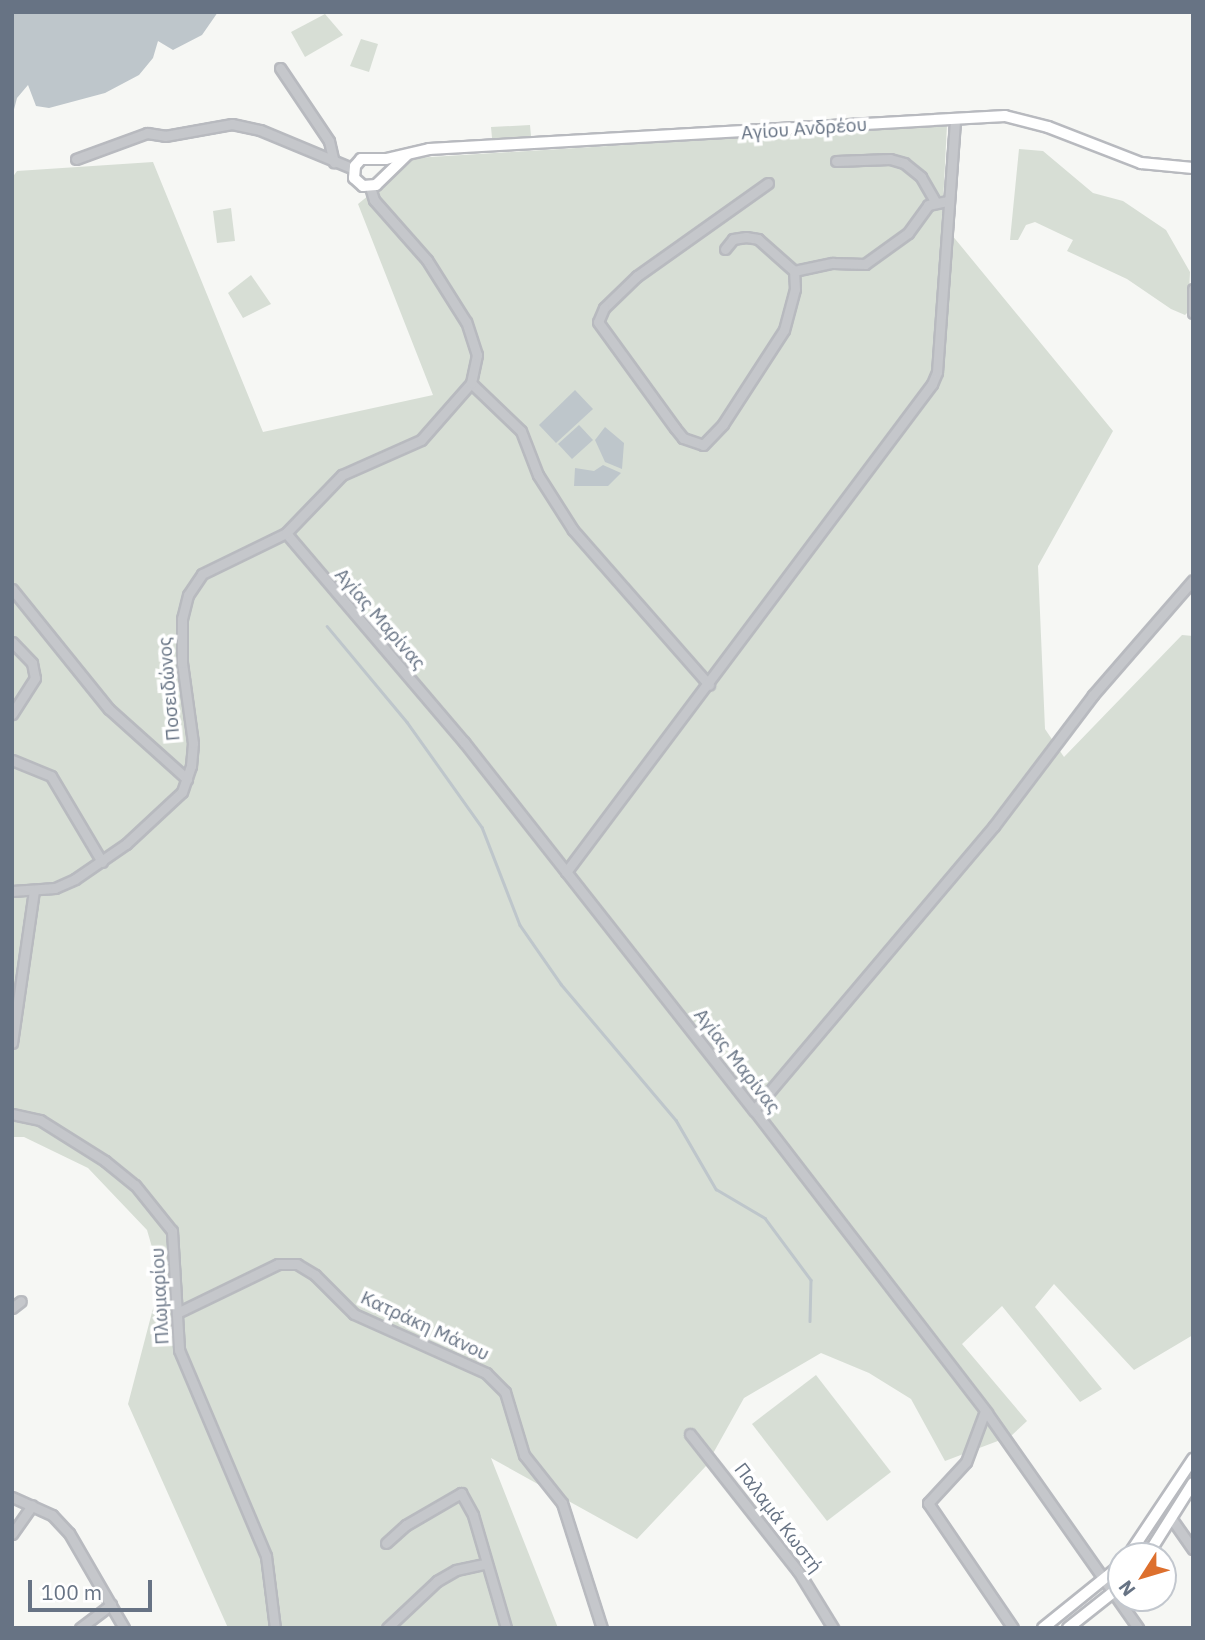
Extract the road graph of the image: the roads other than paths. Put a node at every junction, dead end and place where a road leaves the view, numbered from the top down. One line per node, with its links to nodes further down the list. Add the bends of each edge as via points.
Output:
1 (280, 68): 7 (street, via 329,141)
2 (955, 119): 3 (main road, Αγίου Ανδρέου, via 460,146); 8 (main road, Αγίου Ανδρέου, via 1016,118 1141,163); 14 (street)
3 (407, 155): 5 (main road, Αγίου Ανδρέου); 10 (main road)
4 (76, 159): 7 (street, via 148,133 165,136 232,124)
5 (377, 160): 9 (main road, Αγίου Ανδρέου, via 361,159); 10 (main road)
6 (836, 161): 13 (street, via 890,159 904,163 921,177)
7 (334, 162): 9 (street)
8 (1193, 168)
9 (354, 169): 12 (main road, via 356,181)
10 (382, 178): 12 (main road)
11 (768, 183): 16 (street, via 637,276 604,308 598,322 674,428 683,438 703,445 723,424 784,330 795,289)
12 (370, 187): 19 (street, via 374,200 427,260 466,322 477,355)
13 (934, 201): 14 (street); 16 (street, via 915,227 871,262)
14 (947, 201): 24 (street, via 937,372 932,384)
15 (725, 249): 16 (street, via 733,239 758,239)
16 (794, 271)
17 (1193, 289): 18 (street)
18 (1193, 313)
19 (471, 383): 20 (street, Ποσειδώνος, via 421,440 336,479); 24 (street, via 521,430 538,475 573,530)
20 (286, 533): 27 (street, Ποσειδώνος, via 211,568 185,602 182,663 193,743); 29 (street, Αγίας Μαρίνας, via 464,742)
21 (1193, 580): 33 (street, via 1093,695 994,826)
22 (12, 589): 27 (street, via 109,709)
23 (12, 642): 25 (street, via 32,663 36,678)
24 (709, 685): 29 (street)
25 (12, 714)
26 (12, 760): 28 (street, via 51,776)
27 (187, 779): 28 (street, Ποσειδώνος, via 166,811)
28 (102, 862): 31 (street, Ποσειδώνος, via 75,879)
29 (566, 872): 33 (street, Αγίας Μαρίνας)
30 (12, 891): 31 (street, Ποσειδώνος)
31 (34, 891): 32 (street)
32 (12, 1043)
33 (754, 1110): 38 (street, Αγίας Μαρίνας)
34 (12, 1114): 37 (street, Πλωμαρίου, via 40,1120 105,1161 166,1219 175,1242)
35 (21, 1301): 36 (street)
36 (12, 1308)
37 (177, 1313): 56 (street, Πλωμαρίου, via 179,1350 270,1568 268,1597); 59 (street, Κατράκη Μάνου, via 278,1264 297,1264 315,1275 354,1314 486,1373 505,1392 524,1455 562,1503)
38 (985, 1411): 51 (street, Αγίας Μαρίνας); 61 (street, via 966,1462 928,1503)
39 (690, 1434): 60 (street, Παλαμά Κωστή, via 799,1571)
40 (1193, 1459): 46 (main road)
41 (1193, 1483): 44 (main road)
42 (12, 1497): 43 (street)
43 (32, 1505): 45 (street); 53 (street, via 52,1515 69,1533)
44 (1171, 1518): 47 (main road); 49 (street)
45 (12, 1534)
46 (1137, 1542)
47 (1156, 1542)
48 (386, 1543): 50 (street, via 406,1525 461,1493 472,1515)
49 (1193, 1549)
50 (484, 1564): 57 (street, via 456,1570 438,1581); 58 (street)
51 (1105, 1581): 62 (main road)
52 (1107, 1598): 63 (main road)
53 (111, 1605): 54 (street); 55 (street)
54 (80, 1628)
55 (124, 1628)
56 (275, 1628)
57 (387, 1628)
58 (506, 1628)
59 (602, 1628)
60 (833, 1628)
61 (1013, 1628)
62 (1043, 1628)
63 (1068, 1628)

